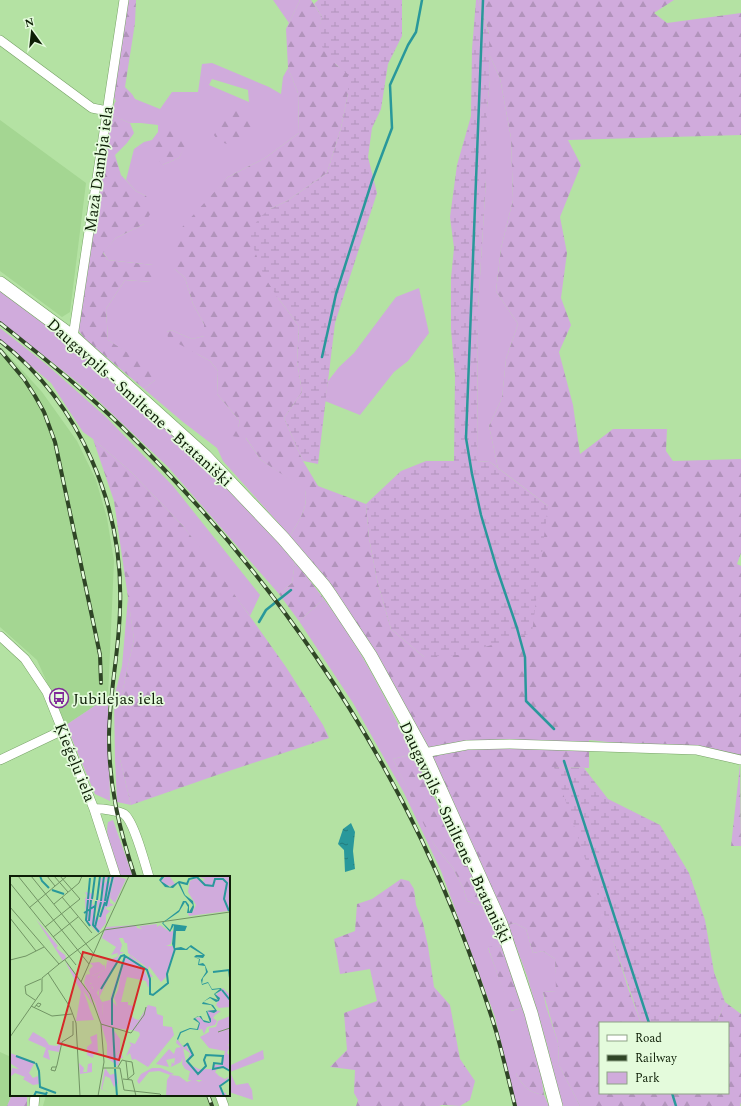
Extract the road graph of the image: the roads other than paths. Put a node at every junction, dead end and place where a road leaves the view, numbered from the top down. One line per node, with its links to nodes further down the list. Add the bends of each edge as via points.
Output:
1 (124, 0): 3 (street, Mazā Dambja iela)
2 (0, 40): 3 (street, via 92,108)
3 (107, 112): 5 (street, Mazā Dambja iela)
4 (0, 283): 5 (main road, Daugavpils - Smiltene - Bratanišķi)
5 (73, 337): 8 (main road, Daugavpils - Smiltene - Bratanišķi, via 205,456 283,538 324,586 370,655)
6 (0, 636): 7 (street, Ķieģeļu iela, via 25,659 34,672 47,692)
7 (63, 730): 9 (street); 11 (street, Ķieģeļu iela)
8 (424, 753): 10 (street, via 467,745 510,744 697,750); 18 (main road, Daugavpils - Smiltene - Bratanišķi, via 501,924 531,1013)
9 (0, 760)
10 (741, 760)
11 (94, 809): 12 (street); 13 (street, Ķieģeļu iela, via 102,808 125,814 133,827)
12 (116, 876)
13 (149, 876)
14 (35, 1096): 16 (street)
15 (220, 1096): 17 (street)
16 (34, 1106)
17 (224, 1106)
18 (556, 1106)

